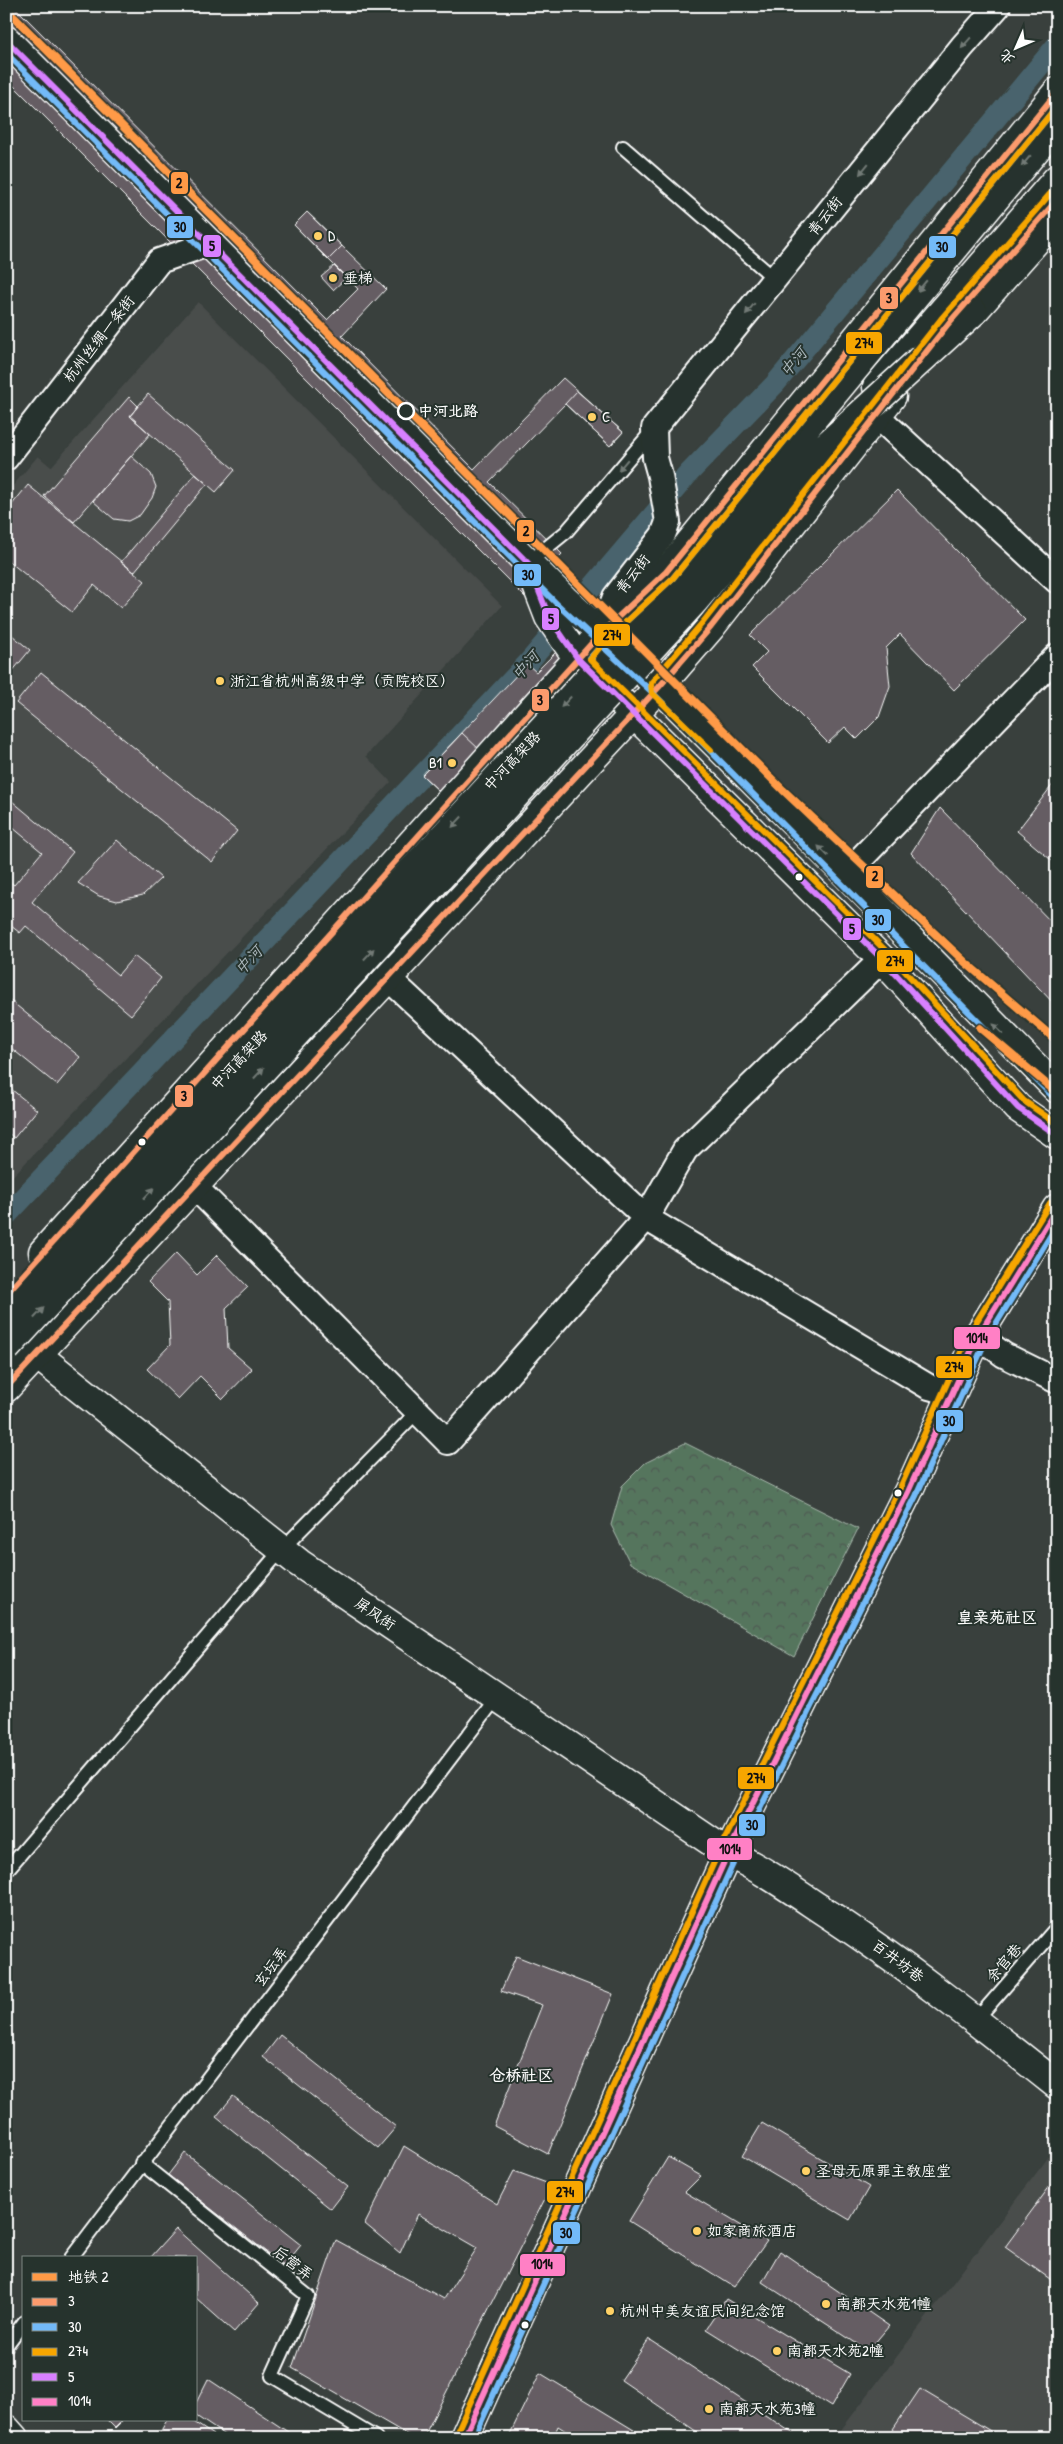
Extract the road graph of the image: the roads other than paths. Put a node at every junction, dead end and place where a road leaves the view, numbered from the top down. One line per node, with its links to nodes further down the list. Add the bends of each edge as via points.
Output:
1 (998, 6): 10 (street, 青云街, one-way to 10)
2 (6, 40): 9 (main road)
3 (1057, 92): 18 (main road, via 666,572)
4 (1057, 124): 32 (main road, 中河高架路, one-way to 32, bridge, via 680,579)
5 (622, 147): 10 (lane)
6 (1057, 179): 13 (main road, 中河高架路, bridge)
7 (1057, 200): 11 (main road, via 948,324)
8 (1057, 217): 13 (main road, bridge, via 973,312)
9 (208, 244): 14 (street, 杭州丝绸一条街, via 159,261); 15 (main road)
10 (774, 279): 12 (street, 青云街, one-way to 12)
11 (877, 416): 16 (street); 21 (main road, via 711,627)
12 (654, 428): 15 (lane, 青云街, one-way to 15, via 566,532); 18 (street, 青云街, via 654,458 668,522 663,536)
13 (824, 448): 34 (main road, 中河高架路, one-way to 13, bridge, via 695,600)
14 (6, 458)
15 (528, 562): 17 (main road)
16 (1057, 581)
17 (557, 608): 18 (main road); 19 (main road)
18 (592, 626): 19 (main road); 21 (main road)
19 (572, 649): 22 (main road); 31 (main road)
20 (1057, 656): 23 (street)
21 (659, 687): 22 (main road); 23 (main road, one-way to 21)
22 (634, 715): 24 (main road); 25 (main road)
23 (846, 874): 26 (main road, one-way to 23)
24 (882, 959): 27 (main road, via 1018,1108); 30 (street, via 685,1150)
25 (388, 978): 28 (main road); 30 (street)
26 (1057, 1089)
27 (1057, 1135)
28 (194, 1186): 35 (main road); 39 (street)
29 (1057, 1208): 33 (main road)
30 (646, 1218): 38 (street, via 929,1387); 39 (street, via 448,1442)
31 (6, 1294)
32 (6, 1313)
33 (978, 1336): 36 (street, via 1004,1355); 38 (main road)
34 (6, 1348)
35 (36, 1354): 37 (main road); 40 (main road, 屏风街)
36 (1057, 1381)
37 (6, 1388)
38 (951, 1393): 42 (main road, via 881,1549)
39 (418, 1411): 40 (lane)
40 (282, 1549): 41 (main road, 屏风街); 43 (lane)
41 (497, 1697): 42 (main road, 屏风街); 47 (lane, 玄坛弄)
42 (728, 1853): 45 (main road, 百井坊巷, via 753,1865 872,1942); 54 (main road)
43 (6, 1871)
44 (1057, 1927): 45 (lane, 余官巷)
45 (976, 2020): 46 (main road, 百井坊巷)
46 (1057, 2085)
47 (141, 2163): 48 (lane, 玄坛弄); 53 (lane, 后营弄, via 308,2296 272,2376)
48 (72, 2256)
49 (22, 2325): 50 (lane)
50 (6, 2346)
51 (6, 2430): 52 (main road)
52 (14, 2438)
53 (376, 2438)
54 (464, 2438)

